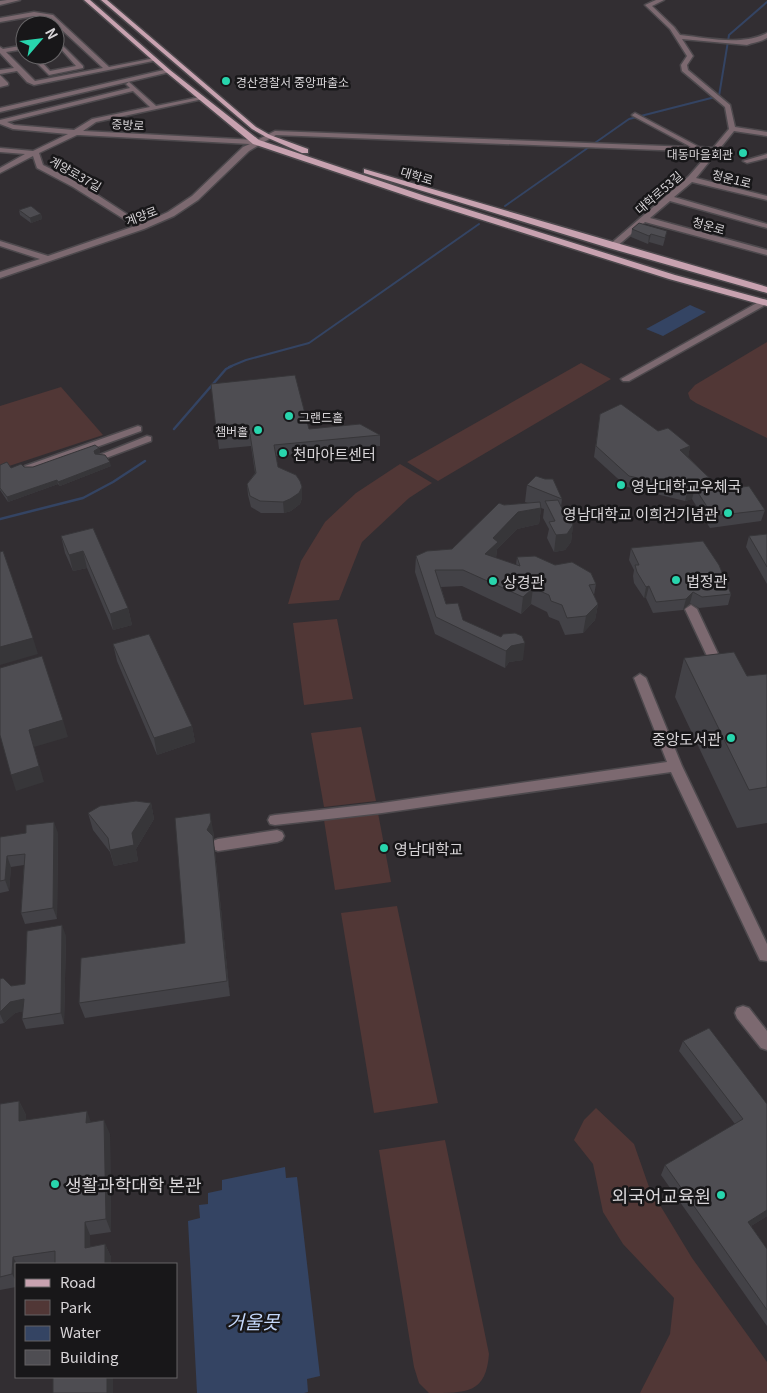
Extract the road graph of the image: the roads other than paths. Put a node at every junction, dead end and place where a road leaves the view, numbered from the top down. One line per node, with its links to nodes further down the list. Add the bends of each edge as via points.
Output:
1 (17, 0): 5 (street)
2 (87, 0): 14 (main road)
3 (104, 0): 36 (main road, 대학로, via 234,112)
4 (661, 0): 8 (street, via 648,5)
5 (0, 3)
6 (0, 20): 9 (street, via 48,15)
7 (767, 35): 8 (street, via 747,43)
8 (677, 37): 33 (street, via 690,56 684,65 685,70 728,106)
9 (76, 38): 10 (street); 17 (street)
10 (65, 40)
11 (15, 48): 12 (street)
12 (1, 50): 16 (street)
13 (65, 50): 18 (street, via 81,67)
14 (155, 60): 17 (street); 19 (main road)
15 (41, 65): 18 (street, via 49,73)
16 (19, 69): 20 (street); 22 (street, via 34,83)
17 (108, 69): 22 (street)
18 (65, 70): 22 (street)
19 (168, 71): 23 (street); 27 (main road)
20 (0, 72)
21 (0, 77): 24 (street, via 6,84)
22 (72, 77)
23 (125, 81): 25 (street); 26 (street)
24 (0, 85)
25 (135, 90): 28 (street); 30 (street)
26 (67, 94): 29 (street); 30 (street)
27 (200, 99): 28 (street); 37 (main road)
28 (155, 108): 30 (street)
29 (0, 110)
30 (86, 111): 32 (street); 34 (street, via 83,129)
31 (637, 116): 38 (street)
32 (0, 122): 34 (street, 중방로, via 14,127)
33 (732, 129): 35 (street); 40 (street, 대학로53길)
34 (75, 132): 37 (street, 중방로); 41 (street)
35 (767, 134)
36 (268, 136): 37 (street, 계양로); 38 (street, via 280,133); 52 (main road, 대학로, via 294,148)
37 (256, 142): 50 (street, 계양로, via 187,205); 57 (main road, via 672,277)
38 (699, 149): 40 (street)
39 (0, 150): 41 (street, 계양로37길)
40 (714, 150): 45 (street, 대학로53길)
41 (35, 153): 44 (street); 50 (street, 계양로37길, via 40,166)
42 (767, 156): 43 (street)
43 (747, 161)
44 (0, 171)
45 (691, 179): 46 (street, 대학로53길); 47 (street, 청운1로)
46 (668, 198): 48 (street, 대학로53길); 49 (street)
47 (767, 198)
48 (644, 219): 52 (street, 대학로53길); 53 (street, 청운로)
49 (767, 226)
50 (141, 227): 54 (street, 계양로)
51 (0, 243): 54 (street)
52 (612, 246): 56 (main road, 대학로)
53 (767, 253)
54 (49, 258): 55 (street, 계양로)
55 (0, 275)
56 (766, 287)
57 (766, 302): 58 (street)
58 (626, 379)
59 (138, 429): 62 (street)
60 (147, 439): 61 (street)
61 (102, 456)
62 (29, 468)
63 (691, 609): 64 (street)
64 (713, 656)
65 (640, 678): 66 (street)
66 (675, 766): 67 (street); 70 (street)
67 (275, 820)
68 (277, 836): 69 (street)
69 (218, 845)
70 (765, 955)
71 (743, 1013): 72 (street)
72 (767, 1043)

